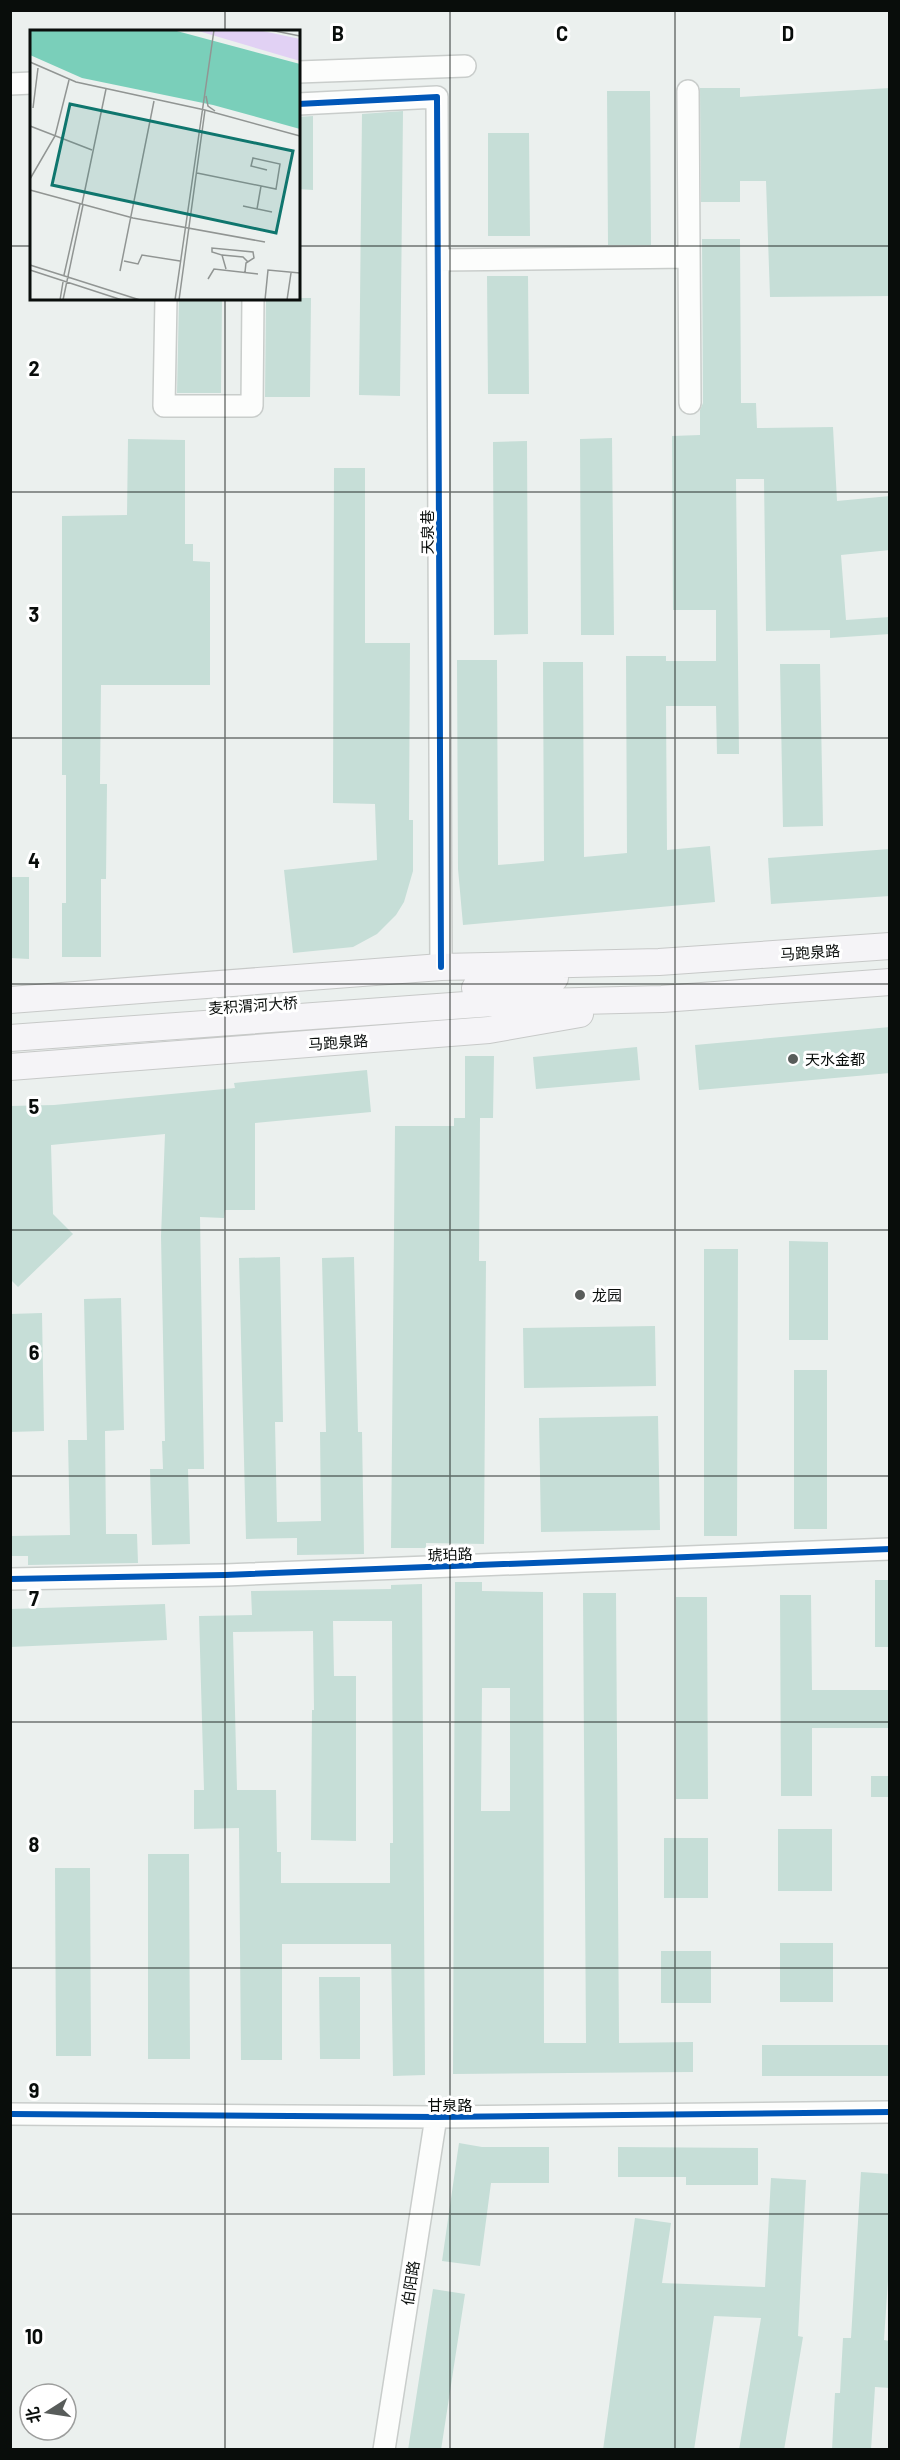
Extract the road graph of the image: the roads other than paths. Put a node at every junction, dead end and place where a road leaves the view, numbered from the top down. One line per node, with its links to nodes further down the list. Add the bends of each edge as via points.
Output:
1 (465, 66): 2 (street)
2 (300, 72)
3 (30, 83): 4 (street)
4 (10, 84)
5 (688, 91): 7 (street)
6 (300, 104): 8 (street, 天泉巷, via 437,97)
7 (688, 256): 8 (street); 11 (street)
8 (438, 260): 14 (street, 天泉巷)
9 (166, 300): 10 (street, via 164,406 252,406)
10 (254, 300)
11 (690, 403)
12 (890, 946): 13 (main road, 马跑泉路)
13 (659, 962): 14 (main road, 马跑泉路); 16 (main road, 马跑泉路)
14 (441, 967): 18 (main road, 马跑泉路)
15 (890, 982): 17 (main road, 马跑泉路)
16 (494, 995): 17 (main road, 马跑泉路); 19 (main road, 麦积渭河大桥); 20 (main road, 麦积渭河大桥)
17 (662, 999): 21 (main road, 马跑泉路, via 489,1030)
18 (10, 1000)
19 (10, 1024)
20 (10, 1038)
21 (10, 1066)
22 (890, 1549): 23 (street, 琥珀路, via 225,1575)
23 (10, 1579)
24 (890, 2112): 26 (street, 甘泉路)
25 (10, 2114): 26 (street, 甘泉路)
26 (436, 2117): 27 (street, 伯阳路)
27 (384, 2450)

